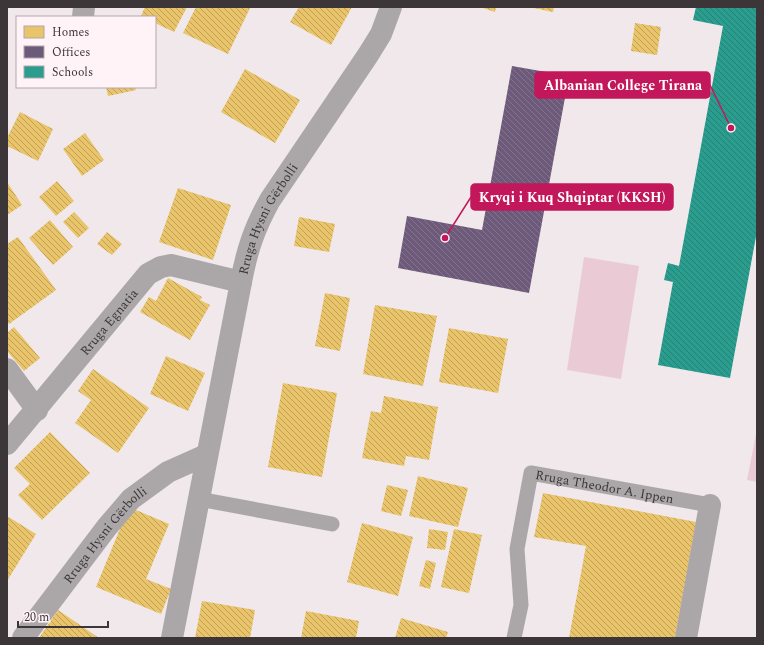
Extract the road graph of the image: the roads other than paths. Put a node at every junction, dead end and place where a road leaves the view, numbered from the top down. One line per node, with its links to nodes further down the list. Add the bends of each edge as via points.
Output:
1 (391, 7): 2 (street, Rruga Hysni Gërbolli, via 381,34 368,55 270,200 248,247)
2 (241, 282): 4 (street, Rruga Egnatia, via 172,265 148,274); 6 (street, Rruga Hysni Gërbolli)
3 (7, 369): 4 (street)
4 (37, 410): 5 (street, Rruga Egnatia)
5 (7, 444)
6 (206, 456): 7 (street, Rruga Hysni Gërbolli); 10 (street, Rruga Hysni Gërbolli, via 168,472 131,499)
7 (199, 499): 9 (lane); 11 (street, Rruga Hysni Gërbolli)
8 (710, 505): 12 (lane, Rruga Theodor A. Ippen, via 532,473 517,549 521,605); 13 (street, Rruga Theodor A. Ippen)
9 (332, 524)
10 (23, 638)
11 (172, 638)
12 (514, 638)
13 (686, 638)

